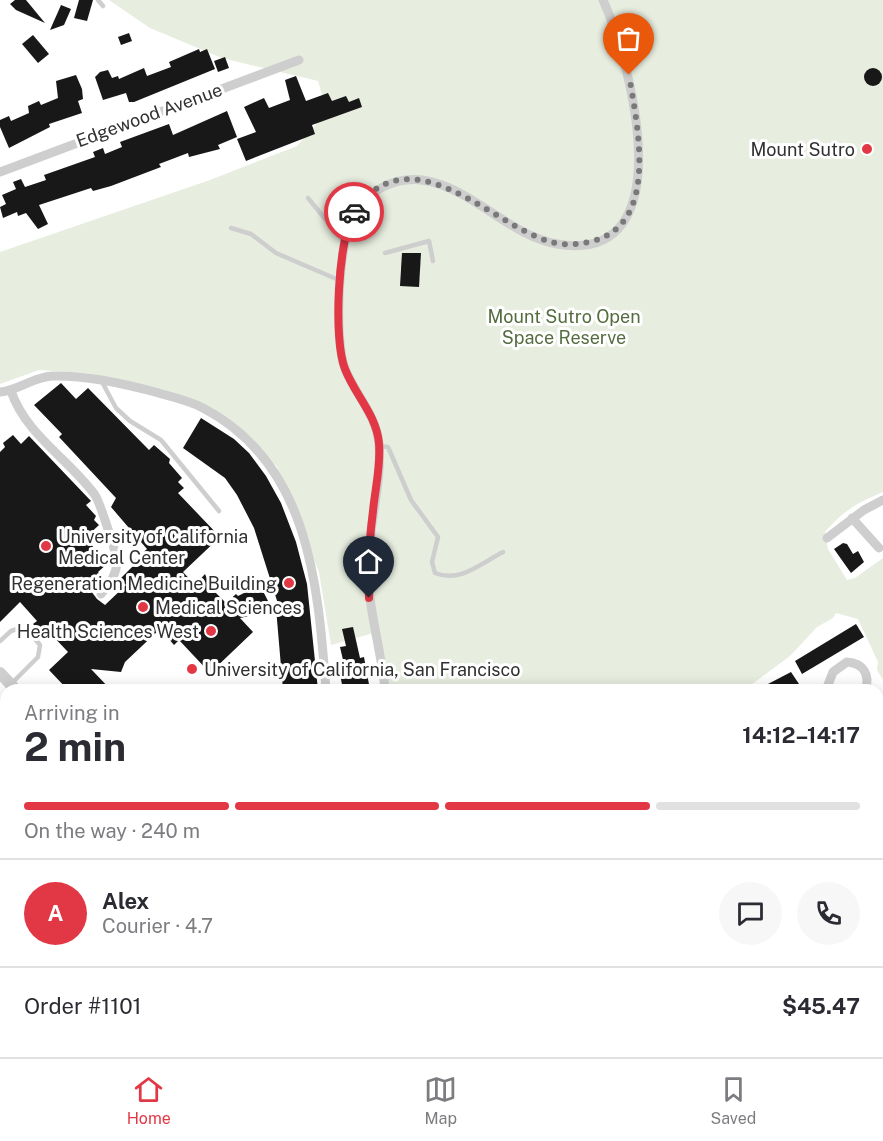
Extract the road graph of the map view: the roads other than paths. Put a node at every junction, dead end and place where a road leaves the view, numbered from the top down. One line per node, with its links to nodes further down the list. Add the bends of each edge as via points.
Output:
1 (98, 0): 3 (lane)
2 (603, 0): 8 (street, via 626,60 640,170 632,205 613,231 589,242 557,244 536,237 442,185 404,180 385,185 362,202 348,224)
3 (103, 6)
4 (299, 60): 5 (street, Edgewood Avenue)
5 (0, 172)
6 (308, 198): 8 (lane)
7 (231, 228): 11 (lane, via 251,234 276,253)
8 (344, 242): 11 (street)
9 (385, 253): 10 (lane, via 429,241)
10 (433, 261)
11 (341, 281): 15 (street, via 340,354 372,418)
12 (101, 380): 13 (street, via 50,376); 17 (lane, via 116,408 130,422 161,440); 27 (street, via 202,407 240,433 270,466 297,519 315,579)
13 (11, 390): 14 (street); 22 (street, via 30,426 97,496 117,562 110,585)
14 (0, 392)
15 (379, 446): 21 (lane, via 388,447 411,500 438,537 432,562 435,573 457,577); 28 (street, via 368,580)
16 (883, 500): 18 (street)
17 (219, 511)
18 (852, 518): 19 (street); 20 (street)
19 (827, 538)
20 (879, 548)
21 (503, 552)
22 (101, 594)
23 (0, 640): 26 (lane, via 20,628 40,645 38,657)
24 (0, 673): 25 (street)
25 (11, 684)
26 (16, 684)
27 (326, 684)
28 (384, 684)
29 (828, 684): 30 (street, via 833,672 847,662 865,670)
30 (867, 684)

